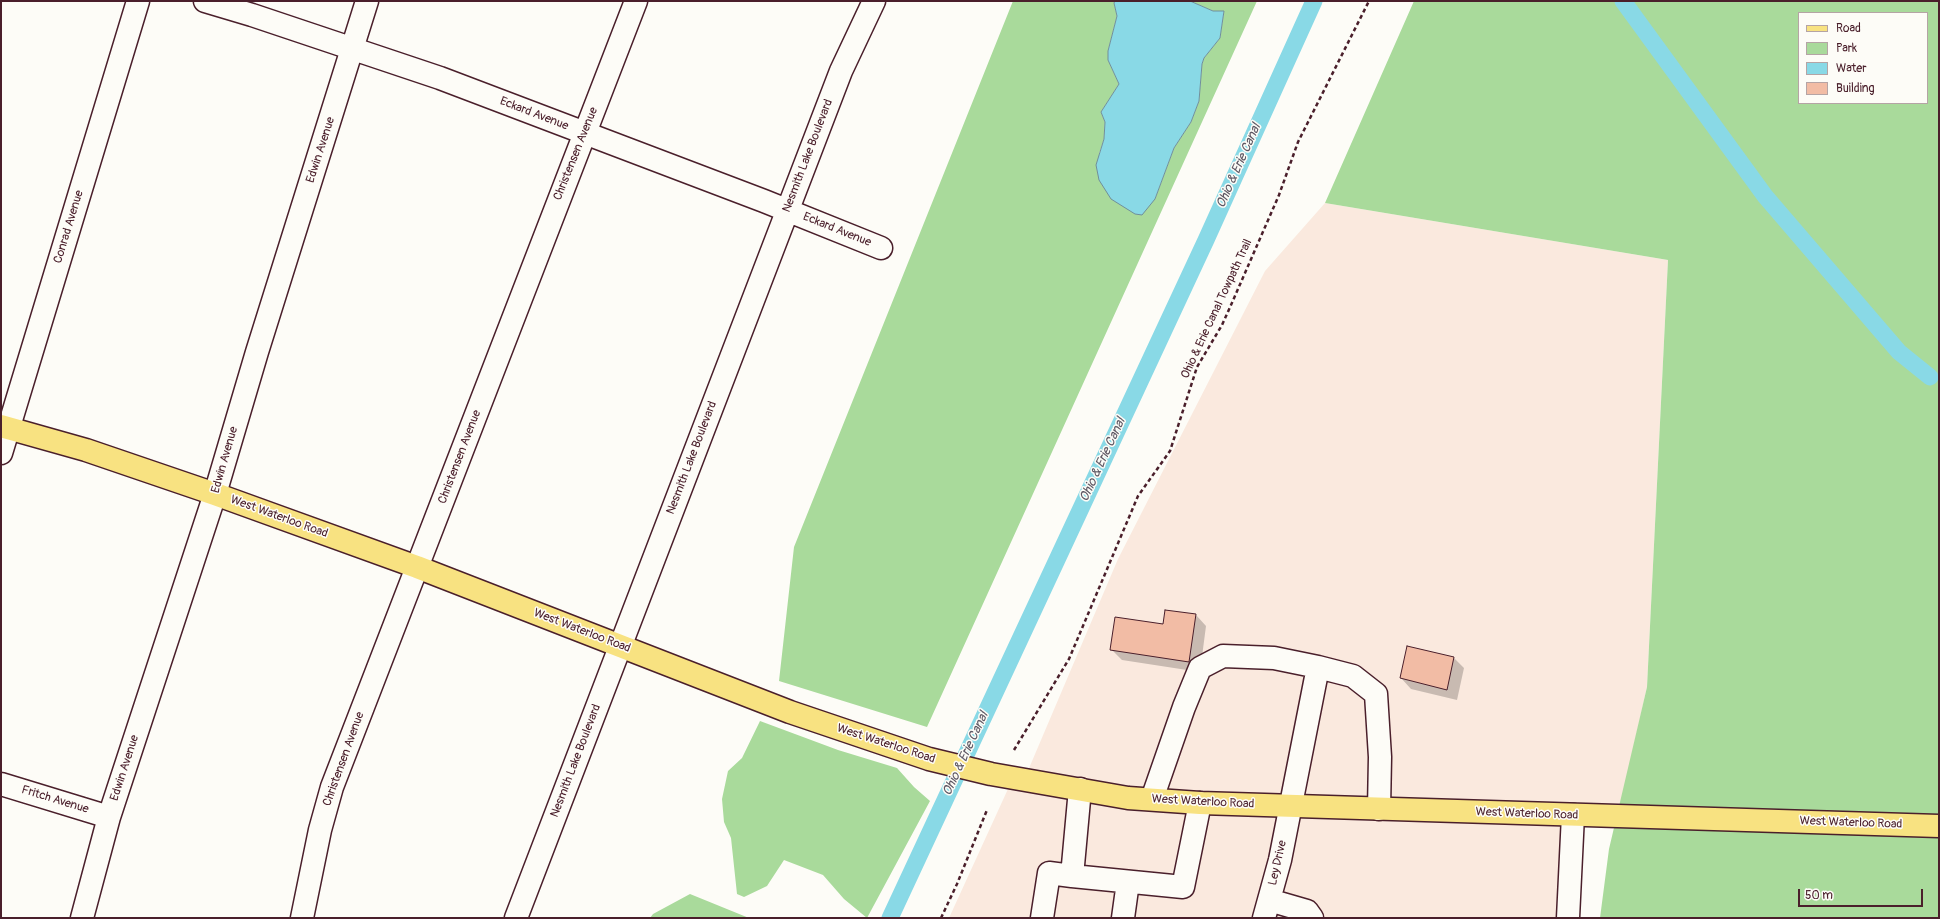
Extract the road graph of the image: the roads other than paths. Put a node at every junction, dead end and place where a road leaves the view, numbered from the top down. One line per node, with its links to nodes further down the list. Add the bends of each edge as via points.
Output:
1 (138, 1): 10 (street, Conrad Avenue)
2 (205, 1): 6 (street, Eckard Avenue)
3 (368, 1): 6 (street, Edwin Avenue)
4 (636, 1): 7 (street, Christensen Avenue)
5 (874, 1): 8 (street, Nesmith Lake Boulevard, via 841,71)
6 (353, 48): 7 (street, Eckard Avenue, via 440,78); 12 (street, Edwin Avenue)
7 (585, 134): 8 (street, Eckard Avenue); 13 (street, Christensen Avenue)
8 (788, 210): 9 (street, Eckard Avenue); 14 (street, Nesmith Lake Boulevard)
9 (881, 248)
10 (5, 428): 11 (street, Conrad Avenue); 12 (main road, West Waterloo Road, via 86,450)
11 (1, 453)
12 (215, 494): 13 (main road, West Waterloo Road); 23 (street, Edwin Avenue)
13 (417, 567): 14 (main road, West Waterloo Road); 29 (street, Christensen Avenue, via 330,794)
14 (620, 646): 17 (main road, West Waterloo Road, via 790,712 929,759 991,774); 30 (street, Nesmith Lake Boulevard)
15 (1318, 667): 18 (street, via 1274,658 1223,656 1200,668); 20 (street, Ley Drive); 21 (street, via 1353,676 1376,694)
16 (1, 784): 23 (street, Fritch Avenue)
17 (1080, 790): 18 (main road, West Waterloo Road); 25 (street)
18 (1152, 800): 19 (main road, West Waterloo Road)
19 (1200, 803): 20 (main road, West Waterloo Road); 26 (street, via 1183,887)
20 (1290, 806): 21 (main road, West Waterloo Road); 27 (street, Ley Drive, via 1280,860)
21 (1380, 809): 22 (main road, West Waterloo Road)
22 (1573, 815): 24 (main road, West Waterloo Road); 34 (street)
23 (109, 817): 28 (street, Edwin Avenue)
24 (1939, 826)
25 (1072, 876): 26 (street); 31 (street, via 1049,873)
26 (1128, 882): 32 (street)
27 (1266, 909): 33 (street, via 1307,911)
28 (82, 918)
29 (302, 918)
30 (516, 918)
31 (1042, 918)
32 (1123, 918)
33 (1312, 918)
34 (1568, 918)

